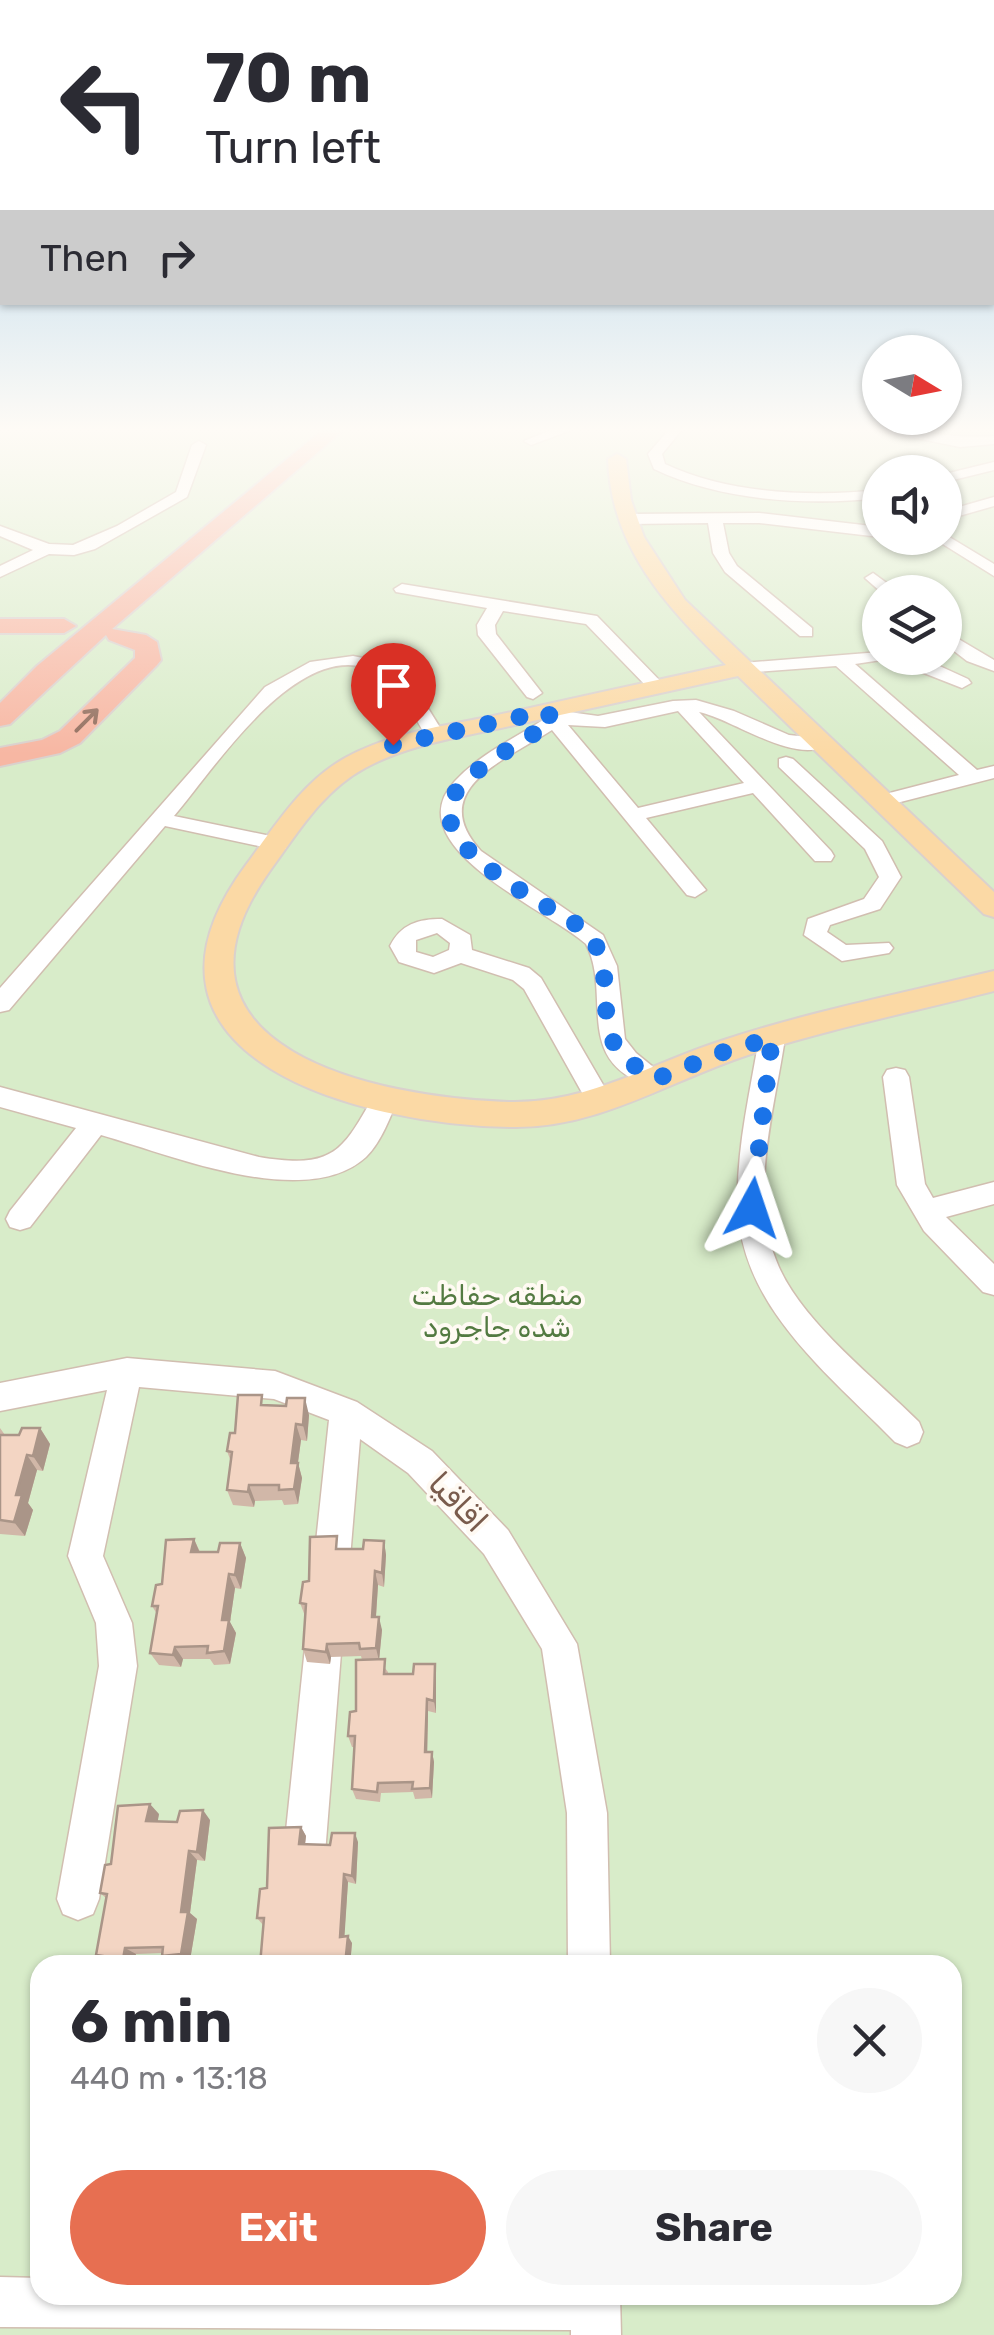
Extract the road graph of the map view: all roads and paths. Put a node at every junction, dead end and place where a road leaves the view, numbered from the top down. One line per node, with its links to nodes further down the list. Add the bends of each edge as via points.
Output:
1 (13, 536): 7 (street)
2 (107, 536): 7 (street, via 84,549)
3 (182, 536): 25 (highway)
4 (208, 536): 28 (highway)
5 (635, 536): 21 (main road, via 651,573)
6 (718, 536): 15 (street, via 731,569)
7 (47, 549): 10 (street)
8 (962, 551): 9 (street)
9 (994, 571)
10 (0, 572)
11 (402, 589): 12 (street)
12 (498, 604): 24 (street, via 591,620); 27 (street, via 487,635)
13 (0, 626): 14 (highway)
14 (64, 626)
15 (806, 632)
16 (118, 635): 32 (highway, one-way to 16, via 70,738 148,660 148,648)
17 (962, 649): 20 (street)
18 (862, 658): 19 (street)
19 (840, 660): 21 (street); 34 (street)
20 (994, 666)
21 (742, 668): 24 (main road); 31 (main road)
22 (947, 675): 23 (street)
23 (962, 682)
24 (657, 687): 27 (main road)
25 (0, 694)
26 (682, 705): 27 (street, via 605,722); 29 (street, via 714,710); 35 (street)
27 (546, 710): 30 (main road); 37 (street); 49 (street, via 465,782 448,806 448,821 470,854 597,943 613,1040 622,1055)
28 (0, 718)
29 (746, 726): 31 (street); 33 (street)
30 (434, 735): 38 (street, via 390,674 353,664 308,666 270,690); 39 (main road, via 377,750 334,774)
31 (816, 744): 33 (street, via 793,750); 36 (main road)
32 (0, 757)
33 (786, 763): 43 (street, via 874,846 890,877 872,904 822,920 816,935 842,953)
34 (984, 775): 36 (street)
35 (757, 786): 37 (street); 40 (street)
36 (882, 801): 42 (main road)
37 (633, 815): 41 (street)
38 (160, 819): 39 (street); 46 (street)
39 (276, 844): 51 (main road, via 223,921 217,960 222,996 244,1029 285,1062 337,1087)
40 (823, 856)
41 (696, 890)
42 (994, 908)
43 (880, 948)
44 (459, 954): 52 (street, via 512,970 533,984)
45 (994, 981): 47 (main road)
46 (0, 1004)
47 (772, 1038): 49 (main road); 61 (street, via 753,1188 760,1260 787,1305)
48 (896, 1077): 55 (street, via 910,1186)
49 (656, 1079): 52 (main road)
50 (0, 1097): 53 (street)
51 (386, 1097): 52 (main road, via 509,1115); 53 (street, via 359,1146 300,1171 259,1168)
52 (599, 1100)
53 (95, 1123): 56 (street)
54 (994, 1193): 55 (street)
55 (924, 1210): 57 (street)
56 (20, 1218)
57 (994, 1283)
58 (127, 1372): 59 (street, اقاقیا); 60 (street, اقاقیا, via 275,1385); 62 (street, via 86,1546 89,1570 114,1623 118,1666)
59 (0, 1397)
60 (346, 1412): 63 (street); 64 (street, اقاقیا, via 420,1462 496,1542 560,1644 587,1813)
61 (907, 1432)
62 (78, 1899)
63 (300, 1906)
64 (590, 1955)
65 (0, 2302): 66 (street)
66 (30, 2303)
67 (179, 2305): 68 (street)
68 (596, 2312)

